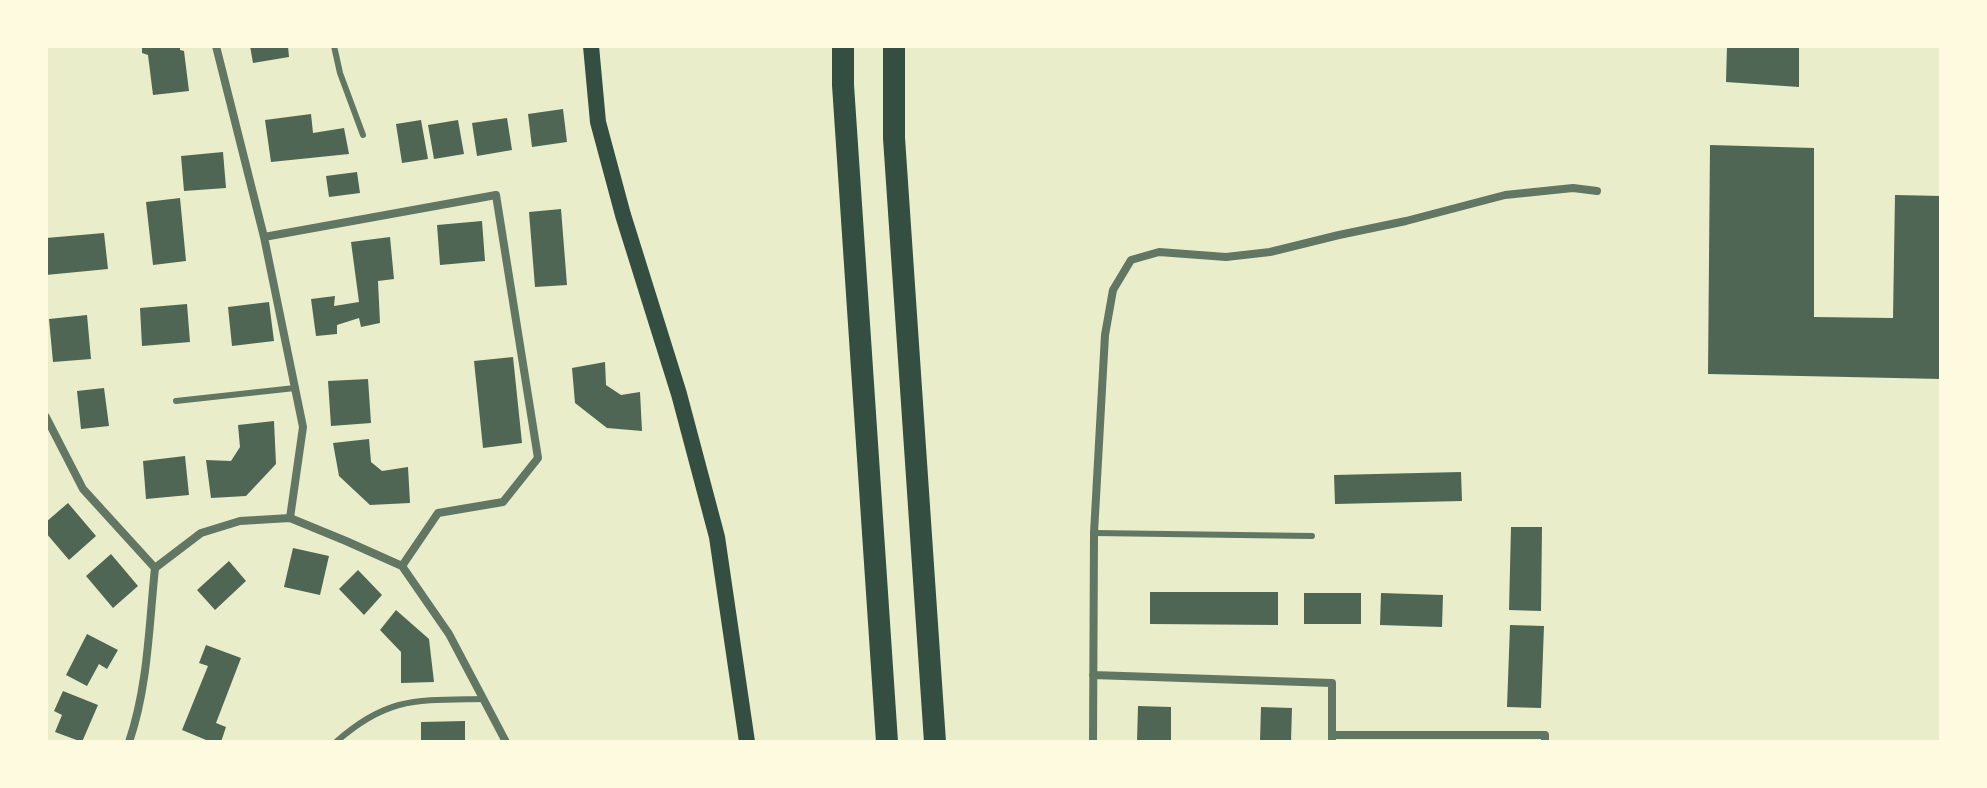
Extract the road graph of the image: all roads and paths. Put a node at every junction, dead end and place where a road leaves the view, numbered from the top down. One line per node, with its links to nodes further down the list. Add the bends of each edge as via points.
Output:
1 (216, 46): 8 (street)
2 (334, 46): 6 (lane)
3 (591, 46): 23 (main road, via 598,122 717,537)
4 (843, 46): 24 (highway)
5 (894, 46): 25 (highway, via 894,138)
6 (363, 135)
7 (1597, 191): 13 (street, via 1573,188 1505,195 1270,252 1226,257 1159,252 1131,260 1113,290 1105,335)
8 (264, 237): 9 (street); 15 (street, via 496,195 538,458 503,502 438,513)
9 (295, 388): 10 (lane); 12 (street, via 303,427)
10 (176, 401)
11 (46, 417): 16 (street, via 83,489)
12 (290, 518): 15 (street); 16 (street, via 240,521 201,533)
13 (1094, 533): 14 (lane); 17 (street)
14 (1312, 536)
15 (402, 566): 18 (street, via 449,634)
16 (155, 568): 20 (street, via 138,717)
17 (1093, 675): 19 (street, via 1332,683); 26 (street)
18 (483, 699): 21 (lane, via 426,700 387,708); 22 (street)
19 (1332, 739): 27 (street, via 1545,735)
20 (129, 742)
21 (336, 742)
22 (506, 742)
23 (747, 742)
24 (887, 742)
25 (935, 742)
26 (1093, 742)
27 (1545, 742)

